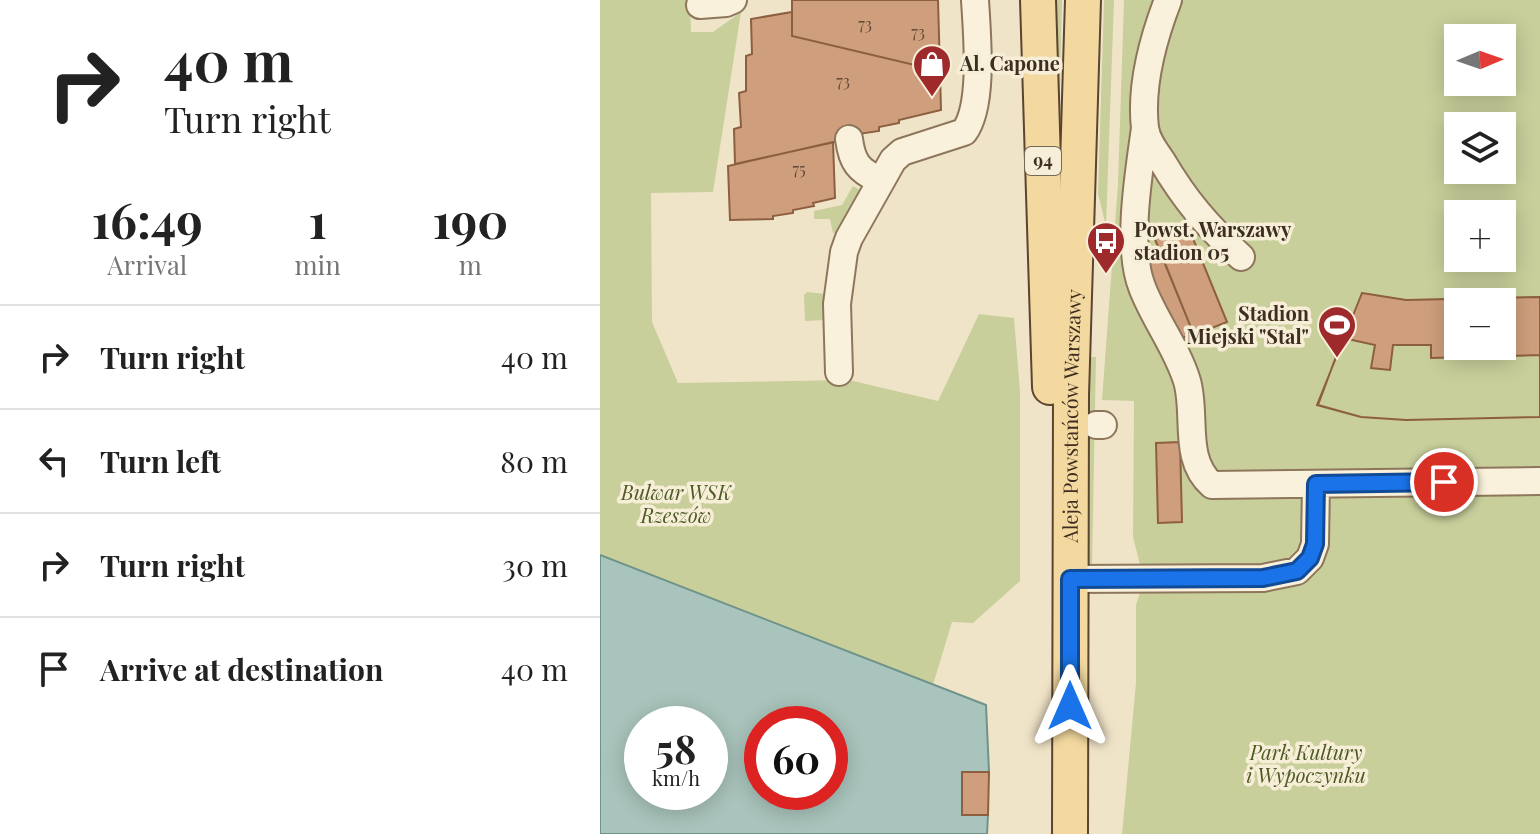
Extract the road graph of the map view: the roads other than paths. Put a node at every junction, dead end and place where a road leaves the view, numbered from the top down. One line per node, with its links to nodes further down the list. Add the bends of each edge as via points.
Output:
1 (733, 0): 6 (lane)
2 (975, 0): 9 (lane, via 977,94 970,124 964,132 902,152)
3 (1038, 0): 15 (main road, Aleja Powstańców Warszawy / 94, via 1050,376)
4 (1083, 0): 14 (main road, Aleja Powstańców Warszawy / 94)
5 (1168, 0): 7 (lane, via 1155,33)
6 (700, 5)
7 (1145, 128): 10 (lane, via 1179,190); 13 (lane, via 1137,272 1187,379 1203,478 1212,485)
8 (849, 139): 9 (lane, via 853,162)
9 (879, 180): 11 (lane, via 844,252 837,304)
10 (1241, 257)
11 (839, 372)
12 (1540, 481): 13 (lane)
13 (1316, 484): 14 (lane, via 1315,544 1297,571 1263,578)
14 (1070, 579): 16 (main road, Aleja Powstańców Warszawy / 94)
15 (1050, 834)
16 (1070, 834)

